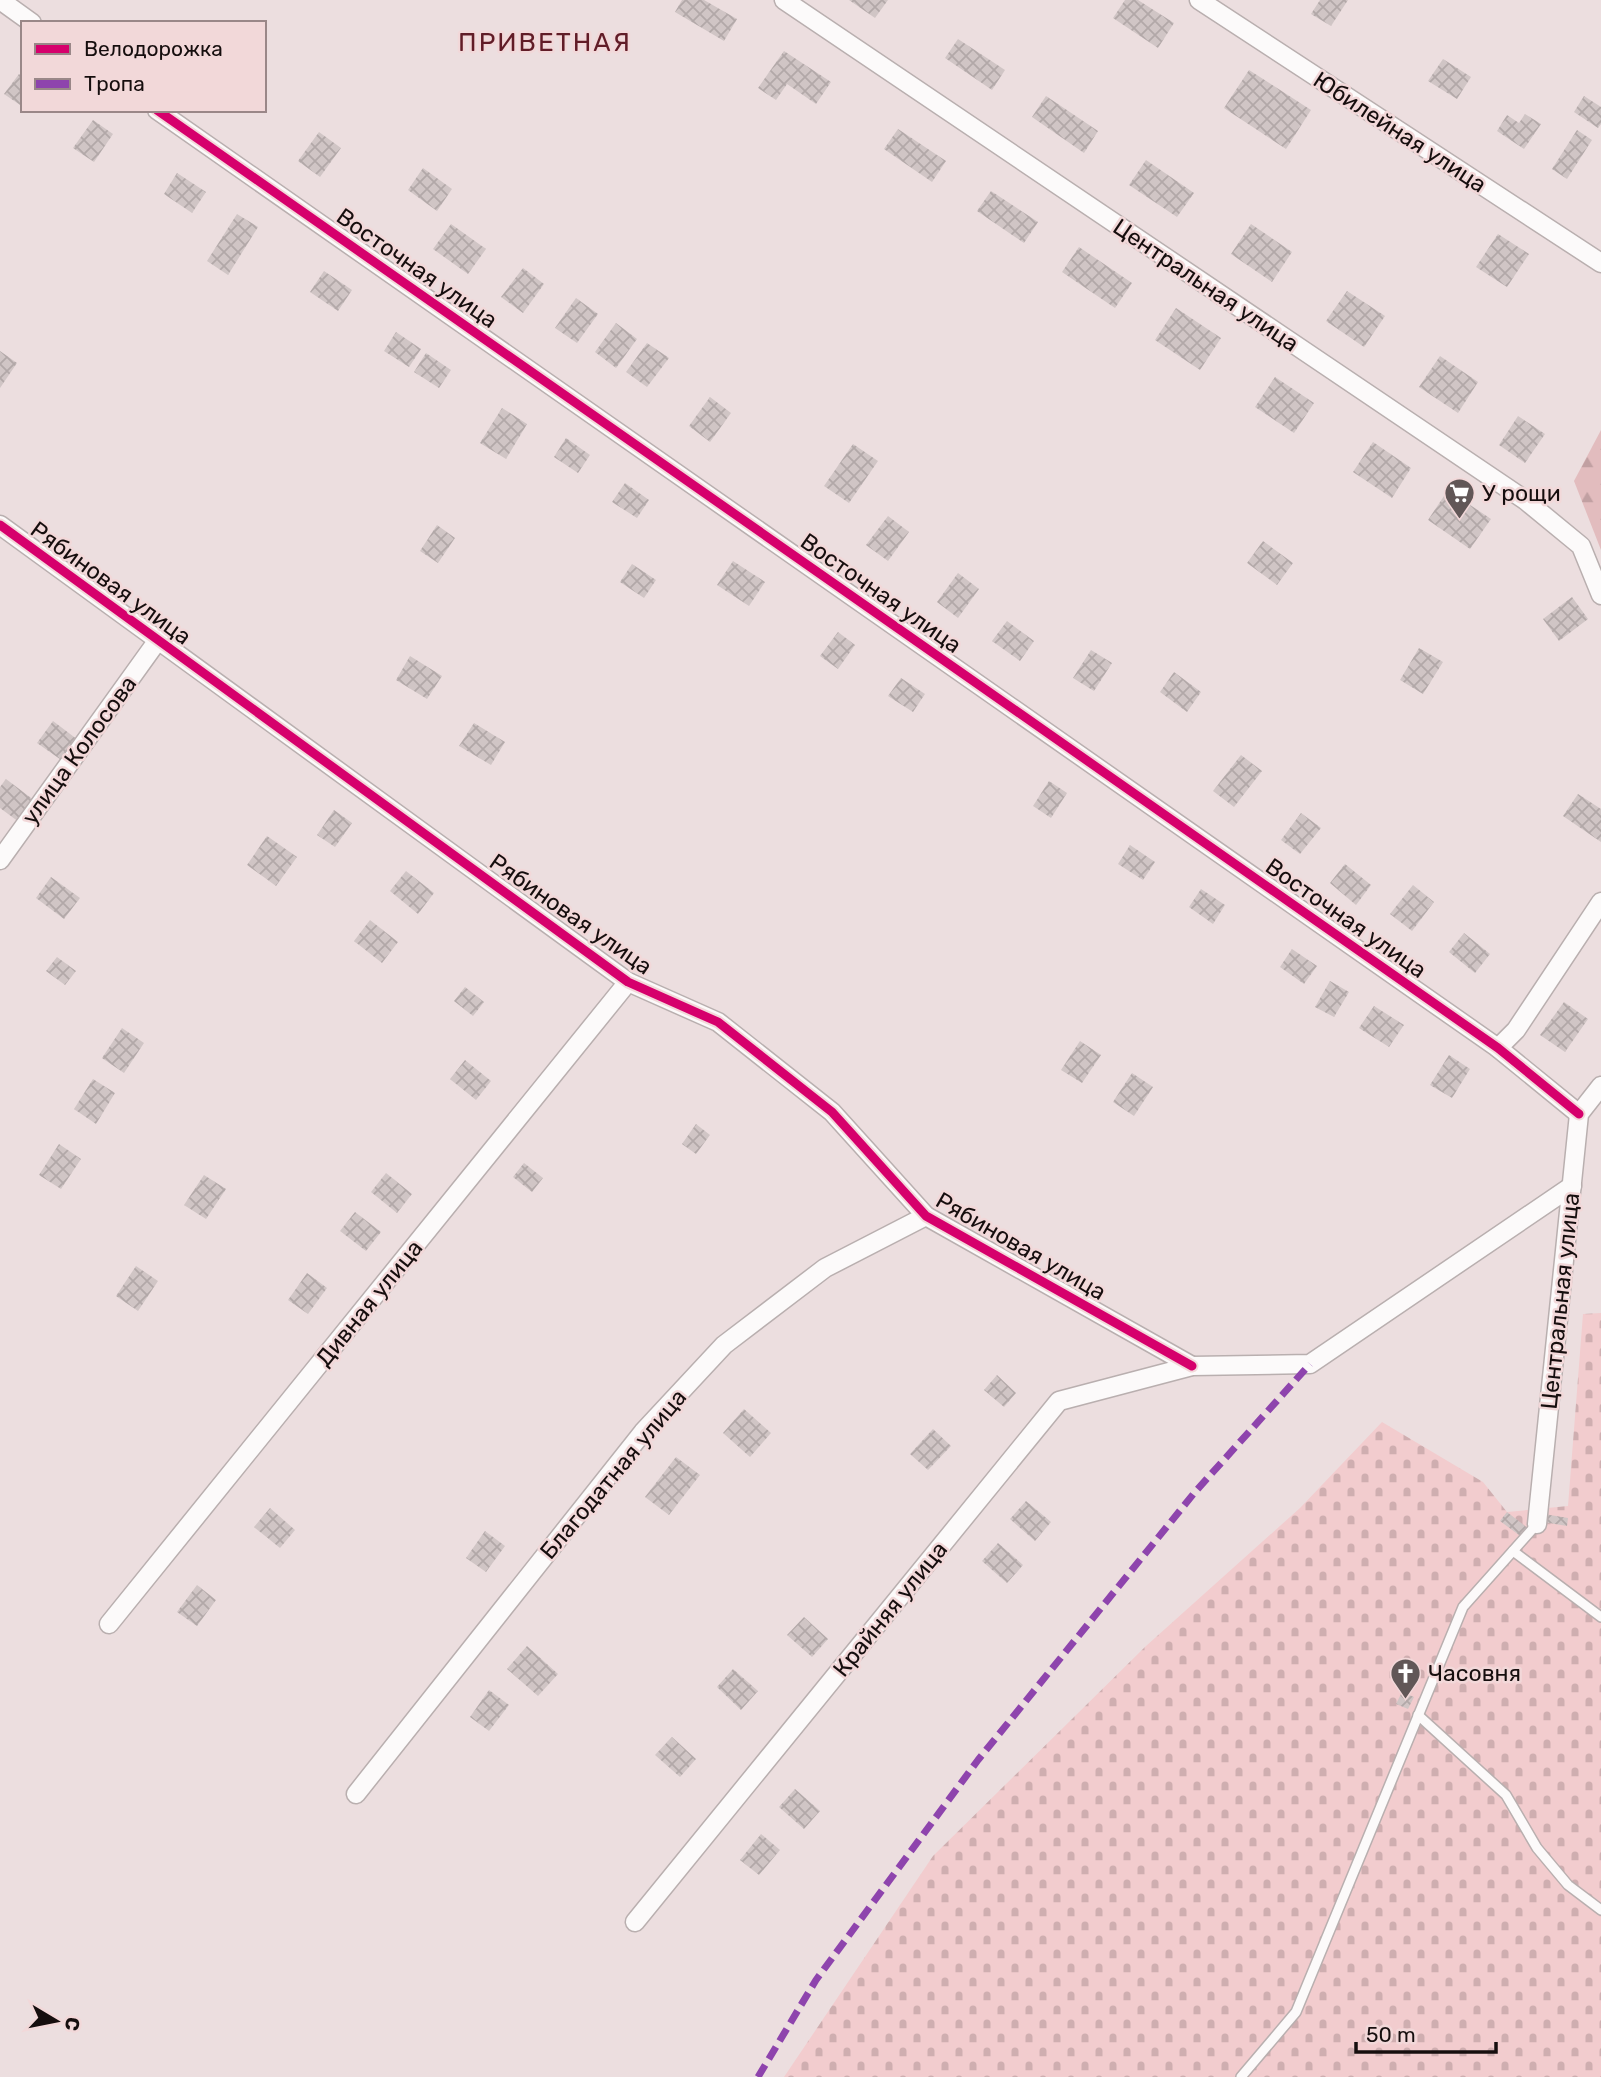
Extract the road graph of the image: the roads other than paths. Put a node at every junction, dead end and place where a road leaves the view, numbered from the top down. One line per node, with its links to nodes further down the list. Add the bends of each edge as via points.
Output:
1 (0, 0): 4 (street)
2 (784, 0): 8 (street, Центральная улица, via 1525,500 1581,546)
3 (1199, 0): 6 (street, Юбилейная улица)
4 (29, 21)
5 (160, 112): 13 (street, Восточная улица)
6 (1601, 263)
7 (0, 525): 9 (street, Рябиновая улица)
8 (1601, 595)
9 (158, 640): 10 (street, улица Колосова); 12 (street, Рябиновая улица)
10 (0, 860)
11 (1601, 902): 13 (street, via 1516,1030)
12 (628, 982): 17 (street, Рябиновая улица, via 718,1022 832,1112); 22 (street, Дивная улица)
13 (1498, 1048): 15 (street, Восточная улица)
14 (1601, 1086): 15 (street)
15 (1579, 1114): 16 (street, Центральная улица)
16 (1572, 1185): 18 (street, Крайняя улица, via 1310,1364); 19 (street, Центральная улица)
17 (926, 1216): 18 (street, Рябиновая улица); 24 (street, Благодатная улица, via 825,1268 724,1345 643,1432)
18 (1192, 1366): 26 (street, Крайняя улица, via 1059,1401)
19 (1537, 1524): 20 (lane)
20 (1513, 1551): 21 (lane); 23 (lane, via 1463,1607)
21 (1601, 1617)
22 (109, 1623)
23 (1418, 1715): 25 (lane, via 1506,1795 1537,1848 1568,1885); 27 (lane, via 1296,2012)
24 (356, 1794)
25 (1601, 1910)
26 (635, 1922)
27 (1241, 2077)

